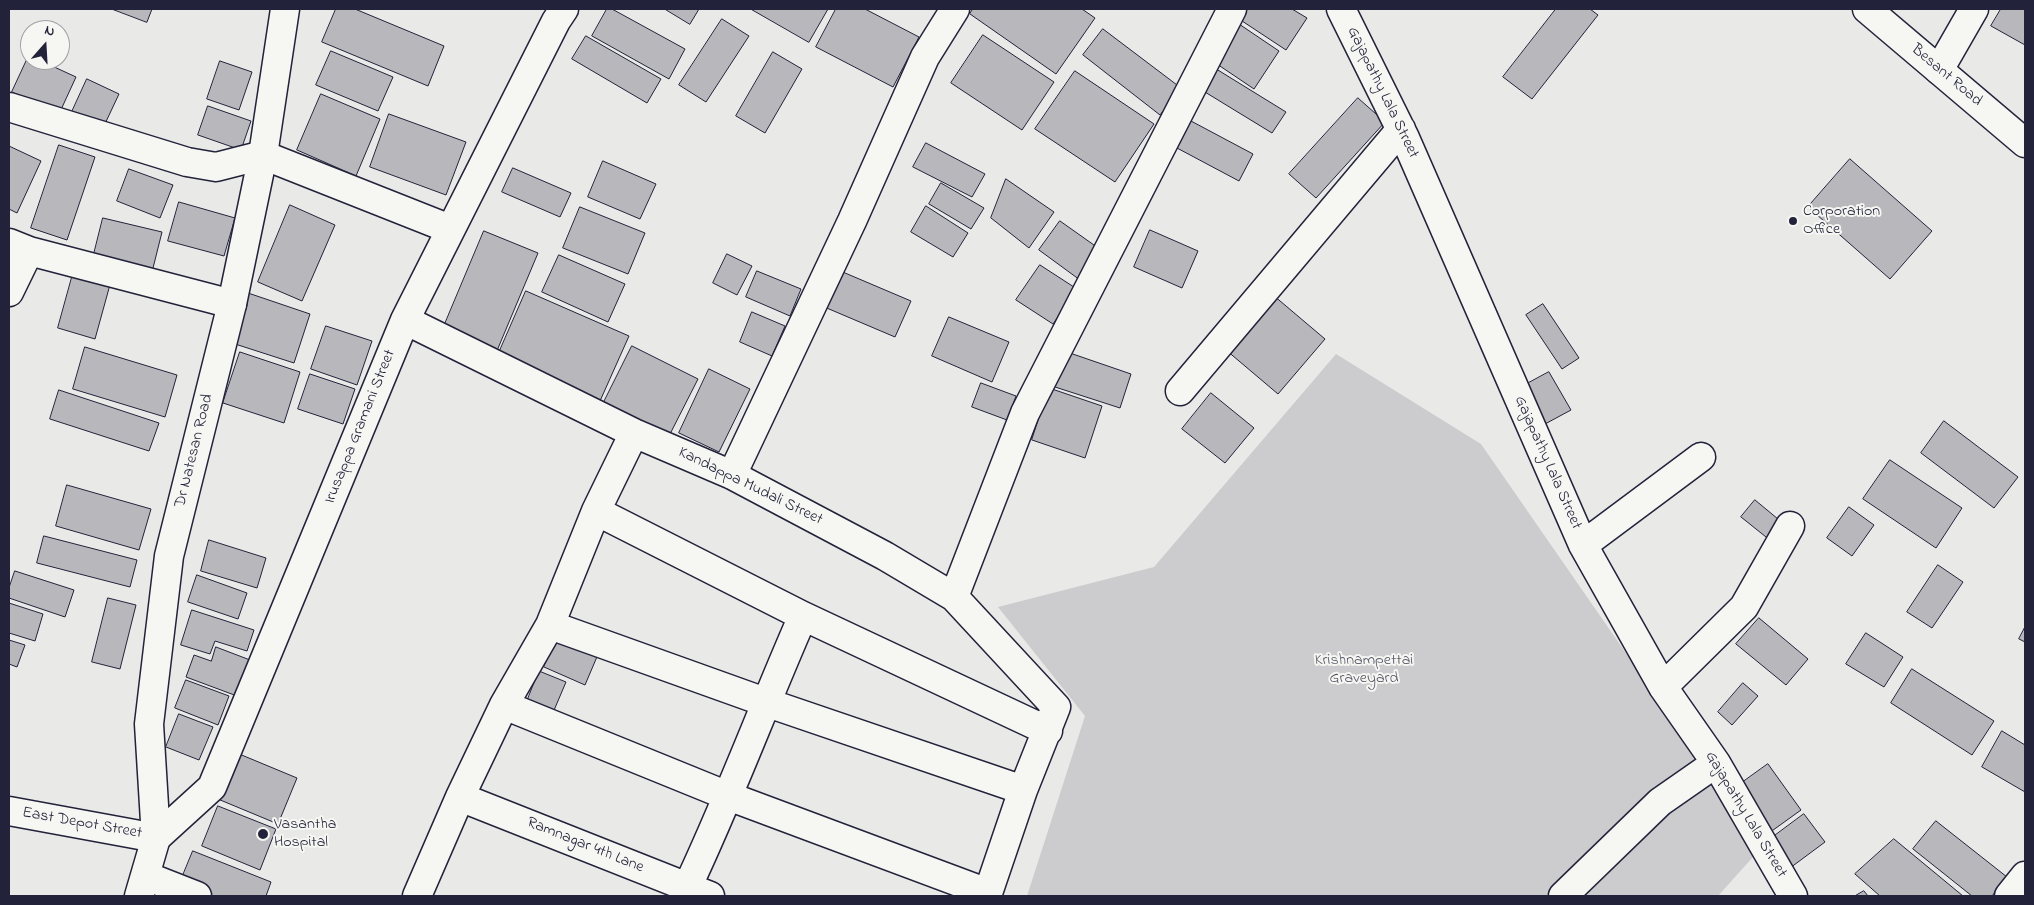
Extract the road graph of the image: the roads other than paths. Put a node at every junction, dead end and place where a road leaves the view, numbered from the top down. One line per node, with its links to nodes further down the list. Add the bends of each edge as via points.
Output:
1 (285, 9): 12 (street, Dr Natesan Road)
2 (564, 9): 13 (street, Irusappa Gramani Street)
3 (954, 9): 21 (street, via 924,57 852,221)
4 (1232, 9): 25 (street, via 1025,413)
5 (1341, 9): 10 (street, Gajapathy Lala Street)
6 (1867, 9): 8 (street, Besant Road)
7 (1974, 9): 8 (street)
8 (1938, 70): 11 (street, Besant Road)
9 (9, 107): 12 (street, via 206,166 216,167)
10 (1400, 129): 18 (street); 24 (street, Gajapathy Lala Street)
11 (2025, 143)
12 (263, 155): 13 (street); 16 (street, Dr Natesan Road)
13 (450, 229): 17 (street, Irusappa Gramani Street)
14 (19, 247): 15 (street); 16 (street)
15 (9, 292)
16 (232, 304): 37 (street, Dr Natesan Road, via 168,564 150,724)
17 (405, 320): 19 (street, Kandappa Mudali Street); 37 (street, Irusappa Gramani Street, via 212,787)
18 (1180, 391)
19 (634, 433): 21 (street, Kandappa Mudali Street); 22 (street)
20 (1701, 457): 24 (street)
21 (732, 475): 25 (street, Kandappa Mudali Street, via 885,556)
22 (596, 511): 26 (street); 27 (street)
23 (1790, 526): 28 (street, via 1744,607)
24 (1583, 545): 28 (street, Gajapathy Lala Street)
25 (954, 597): 31 (street, Kandappa Mudali Street)
26 (803, 616): 29 (street); 31 (street)
27 (550, 625): 29 (street); 30 (street)
28 (1663, 687): 32 (street, Gajapathy Lala Street)
29 (765, 702): 33 (street); 34 (street)
30 (504, 705): 34 (street); 35 (street)
31 (1052, 719): 33 (street)
32 (1716, 763): 44 (street, via 1660,802); 45 (street, Gajapathy Lala Street)
33 (1023, 790): 42 (street)
34 (728, 796): 40 (street); 42 (street)
35 (460, 797): 40 (street, Ramnagar 4th Lane); 41 (street)
36 (9, 810): 37 (street, East Depot Street)
37 (156, 838): 39 (street, Dr Natesan Road)
38 (2025, 876): 46 (street)
39 (142, 886): 43 (street)
40 (693, 893)
41 (426, 894)
42 (988, 895)
43 (197, 896)
44 (1563, 896)
45 (1793, 896)
46 (2009, 896)

